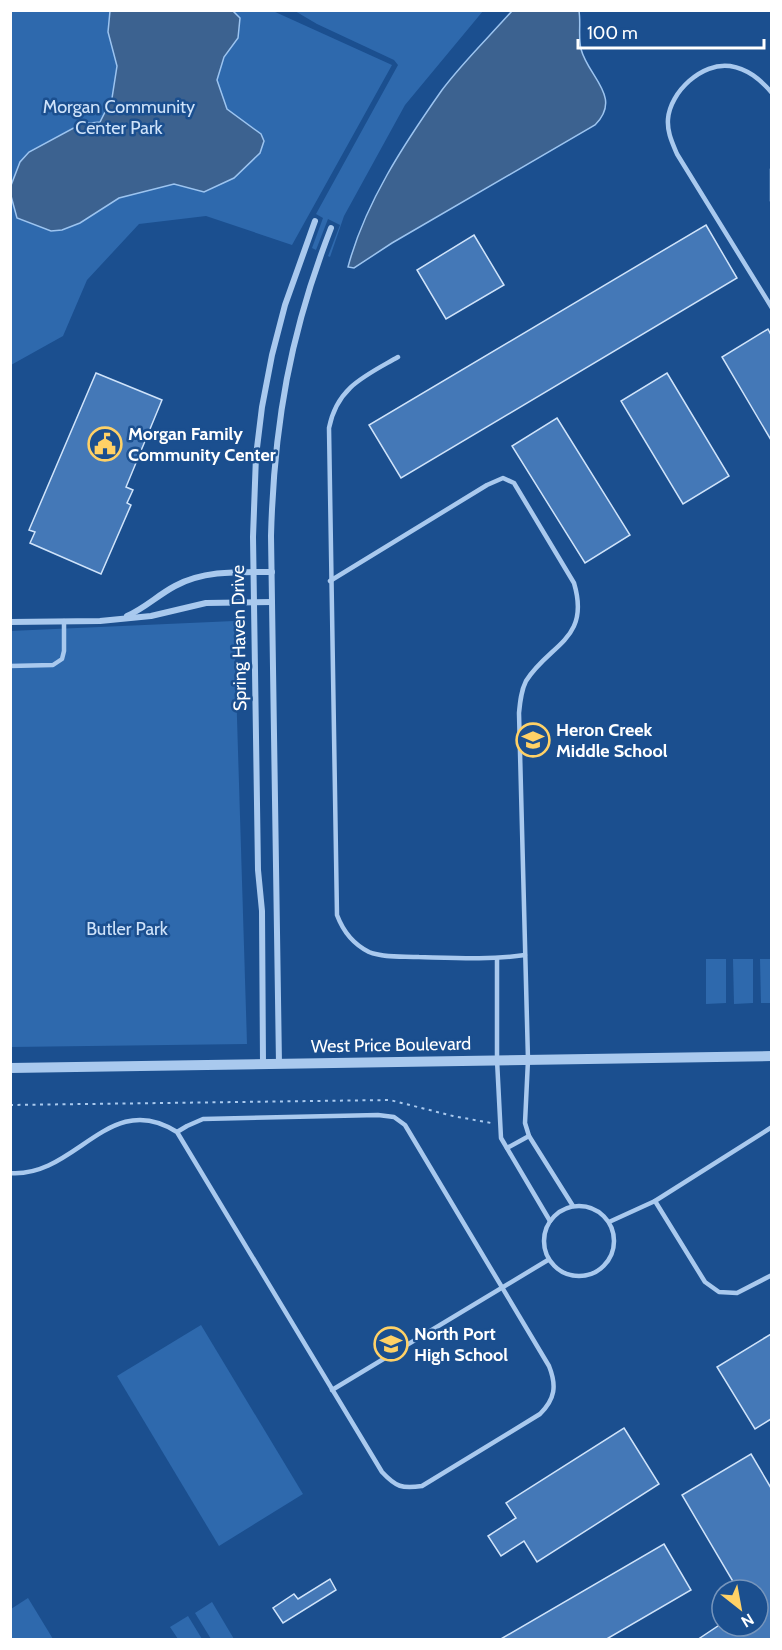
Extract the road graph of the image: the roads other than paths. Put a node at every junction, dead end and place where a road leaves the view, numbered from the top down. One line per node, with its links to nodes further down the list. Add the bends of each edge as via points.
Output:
1 (771, 93): 6 (lane, via 753,74 727,66 713,68 686,83 671,106 668,119 669,136 677,154)
2 (771, 169): 3 (lane)
3 (771, 201)
4 (315, 220): 8 (street, Spring Haven Drive, via 272,355 262,407 253,500)
5 (332, 228): 9 (street, Spring Haven Drive, via 316,267 280,410 272,501)
6 (771, 308)
7 (398, 357): 10 (lane, via 348,388 332,412)
8 (253, 572): 9 (street); 11 (street, Spring Haven Drive); 13 (street, via 190,579)
9 (272, 572): 12 (street, Spring Haven Drive)
10 (330, 581): 17 (lane, via 503,478 514,483 568,571 578,595 575,621 565,641 526,682 521,693); 18 (lane, via 335,904 341,925 360,947 381,956)
11 (254, 602): 12 (street); 13 (street, via 206,603); 22 (street, Spring Haven Drive)
12 (272, 602): 23 (street, Spring Haven Drive)
13 (121, 619): 14 (street)
14 (64, 621): 15 (street); 16 (lane, via 62,659 53,665)
15 (10, 622)
16 (10, 666)
17 (525, 955): 18 (lane); 21 (lane)
18 (497, 959): 20 (lane)
19 (771, 1056): 21 (street, West Price Boulevard)
20 (497, 1060): 21 (street, West Price Boulevard); 23 (street, West Price Boulevard); 28 (lane, via 499,1123)
21 (528, 1060): 27 (lane, via 525,1124)
22 (263, 1064): 23 (street, West Price Boulevard); 24 (street, West Price Boulevard)
23 (279, 1064)
24 (10, 1068)
25 (771, 1127): 30 (lane)
26 (177, 1132): 29 (lane, via 163,1123 128,1120 103,1131 49,1166 28,1174); 36 (lane, via 203,1119 394,1117 405,1125); 37 (lane)
27 (529, 1136): 28 (lane); 31 (lane)
28 (507, 1148): 32 (lane)
29 (10, 1173)
30 (655, 1201): 33 (lane); 35 (lane, via 705,1282 719,1292 737,1293)
31 (573, 1206): 32 (lane); 33 (lane, via 587,1206)
32 (550, 1221): 34 (lane, via 543,1247)
33 (609, 1222): 34 (lane, via 614,1249 597,1272 570,1276)
34 (548, 1260): 36 (lane)
35 (771, 1275)
36 (503, 1287): 37 (lane); 37 (lane, via 549,1366 554,1394 549,1405 534,1418 422,1486 405,1488 391,1482)
37 (332, 1390)

